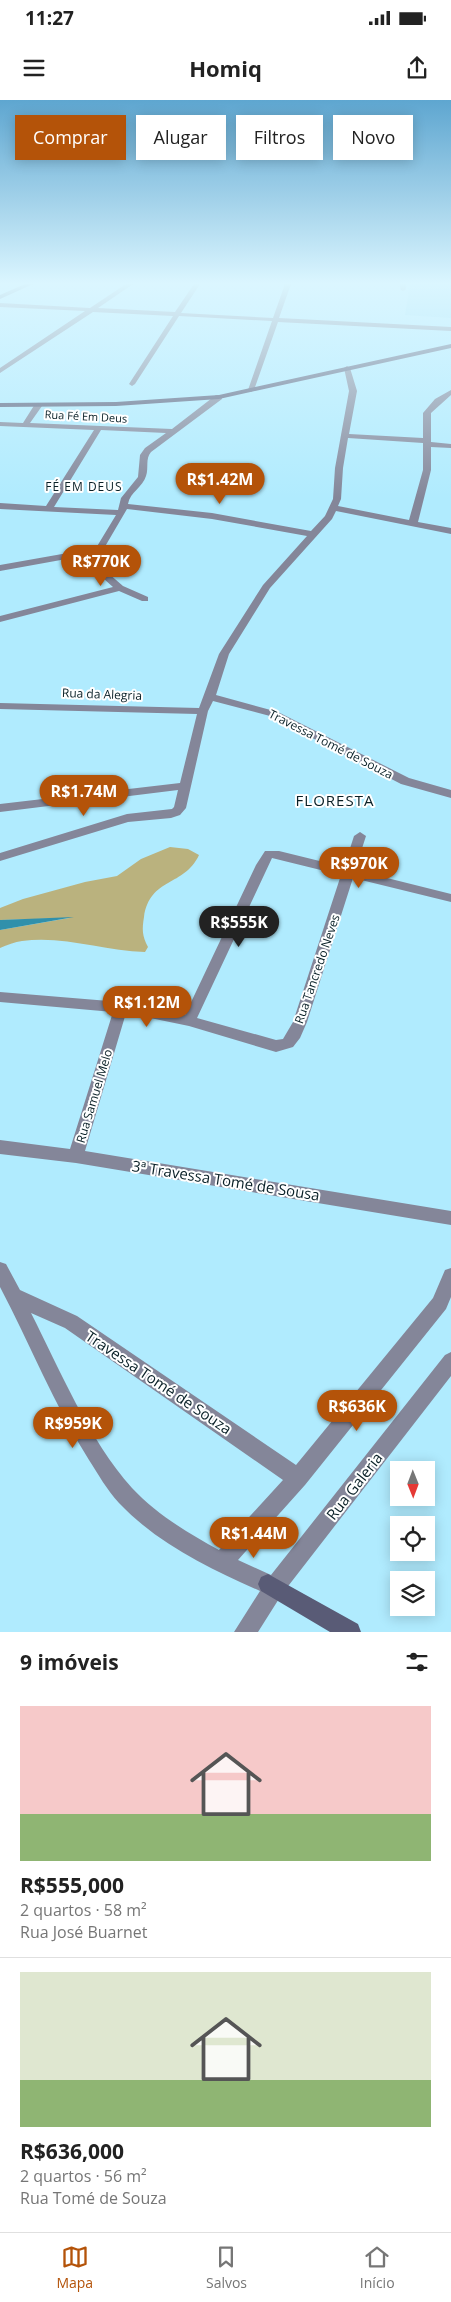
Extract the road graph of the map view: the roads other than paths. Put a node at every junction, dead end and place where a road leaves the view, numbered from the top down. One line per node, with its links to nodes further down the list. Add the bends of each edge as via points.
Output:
1 (22, 355): 6 (street)
2 (150, 355): 7 (street)
3 (263, 355): 8 (street)
4 (406, 355): 5 (main road)
5 (347, 368): 8 (main road); 17 (street, via 352,391)
6 (0, 370)
7 (132, 384)
8 (251, 390): 10 (main road)
9 (451, 392): 18 (street, via 427,414)
10 (219, 397): 12 (main road); 16 (street)
11 (0, 405): 12 (main road)
12 (38, 406): 14 (street)
13 (0, 424): 14 (street, Rua Fé Em Deus)
14 (26, 424): 15 (street, Rua Fé Em Deus)
15 (99, 428): 16 (street, Rua Fé Em Deus); 21 (street)
16 (171, 431): 23 (street, via 144,455 142,477 125,498)
17 (345, 436): 18 (street); 22 (street)
18 (428, 442): 19 (street); 24 (street, via 427,470)
19 (451, 446)
20 (0, 506): 21 (street)
21 (48, 508): 23 (street)
22 (334, 508): 24 (street); 26 (street)
23 (124, 509): 26 (street, via 212,516); 27 (street)
24 (413, 523): 25 (street)
25 (451, 531)
26 (312, 534): 32 (street, via 266,587 224,654)
27 (99, 550): 28 (street); 29 (street, via 97,558 104,574)
28 (0, 568)
29 (120, 588): 30 (street); 31 (street)
30 (145, 600)
31 (0, 620)
32 (210, 697): 34 (street); 36 (street, Travessa Tomé de Souza, via 274,714 406,781)
33 (0, 706): 34 (street, Rua da Alegria)
34 (203, 711): 35 (street)
35 (185, 786): 37 (street); 39 (street, via 182,804 176,812 127,818)
36 (451, 794)
37 (0, 808)
38 (360, 836): 40 (street, Rua Tancredo Neves)
39 (0, 856)
40 (350, 872): 41 (street); 44 (street, via 273,854 268,856); 44 (street, Rua Tancredo Neves, via 300,1022 288,1043 276,1046 261,1043)
41 (451, 898)
42 (0, 997): 43 (street)
43 (121, 1007): 44 (street); 46 (street, Rua Samuel Melo)
44 (189, 1021)
45 (0, 1147): 46 (street, 3ª Travessa Tomé de Sousa)
46 (76, 1156): 47 (street, 3ª Travessa Tomé de Sousa)
47 (451, 1218)
48 (0, 1270): 50 (street)
49 (451, 1276): 52 (street, via 440,1303)
50 (14, 1296): 52 (street, Travessa Tomé de Souza, via 70,1322); 53 (street, via 70,1411 126,1496 164,1529)
51 (451, 1362): 54 (street, Rua Galeria)
52 (298, 1478): 53 (street)
53 (223, 1565): 54 (street)
54 (271, 1586): 55 (street, Rua Galeria); 56 (main road)
55 (245, 1632)
56 (350, 1632)

